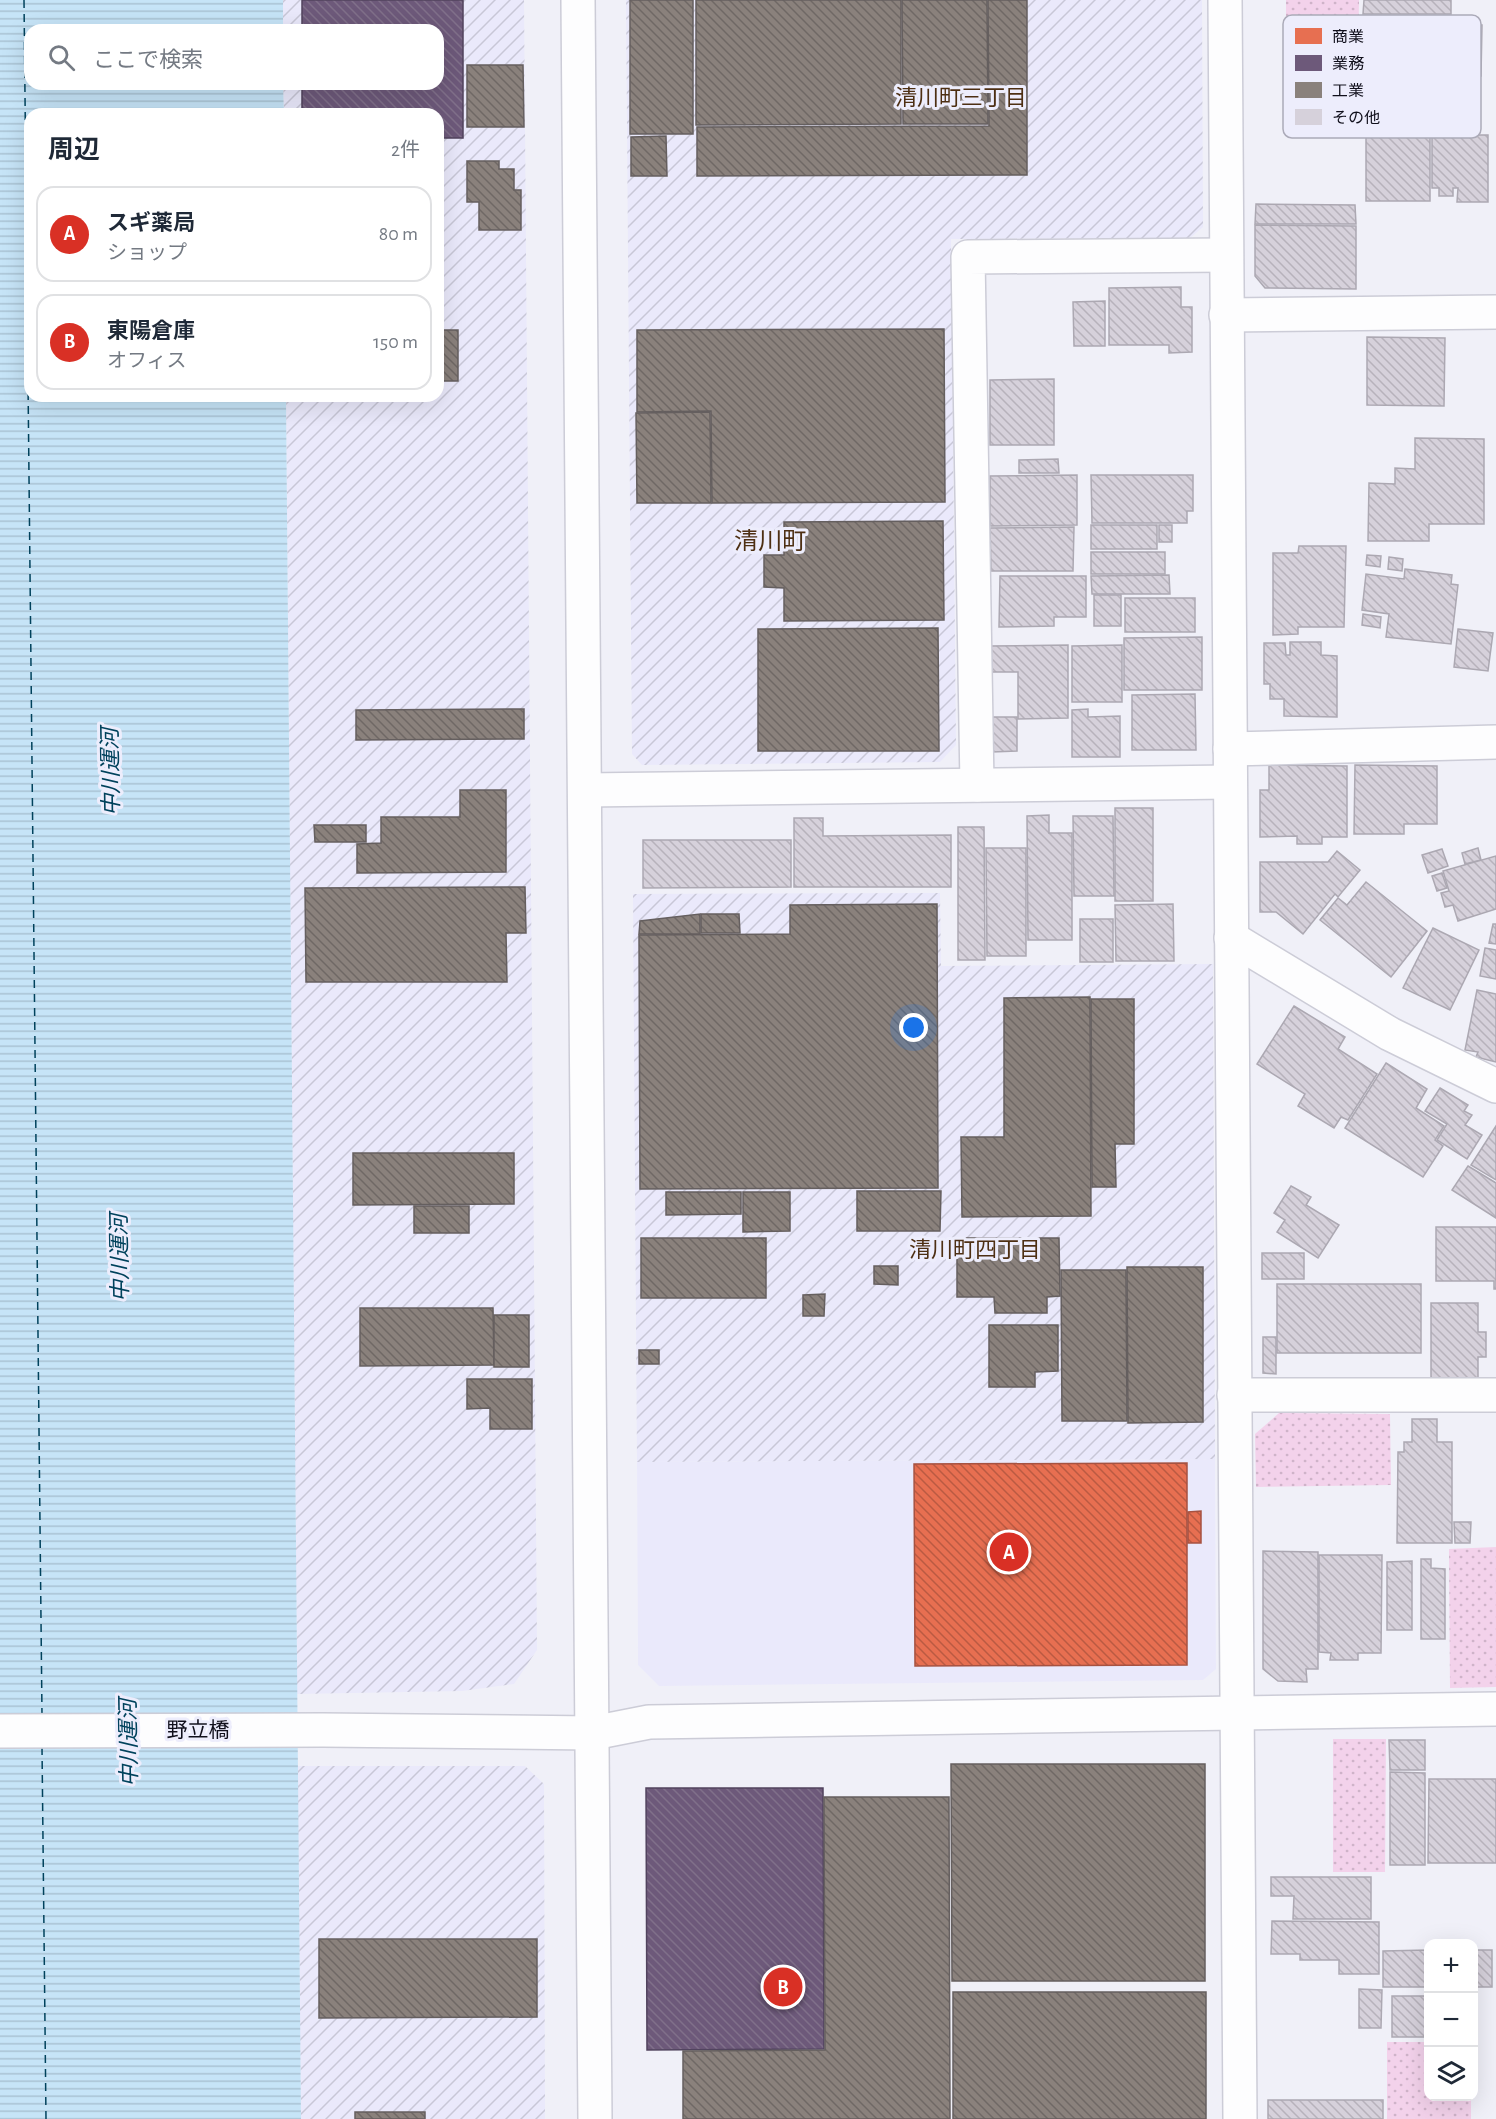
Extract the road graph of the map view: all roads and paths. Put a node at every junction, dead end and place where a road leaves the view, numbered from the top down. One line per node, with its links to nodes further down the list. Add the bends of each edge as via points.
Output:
1 (578, 0): 10 (street)
2 (1225, 0): 3 (street)
3 (1226, 255): 5 (street); 9 (street, via 968,257)
4 (1496, 312): 5 (street)
5 (1227, 315): 7 (street)
6 (1496, 742): 7 (street)
7 (1230, 748): 8 (street)
8 (1230, 782): 9 (street); 11 (street)
9 (977, 785): 10 (street)
10 (585, 790): 18 (street)
11 (1231, 938): 12 (street, via 1390,1034); 13 (street)
12 (1496, 1086)
13 (1234, 1395): 14 (street); 16 (street)
14 (1496, 1395)
15 (1496, 1709): 16 (street, 野立橋)
16 (1236, 1714): 18 (street, 野立橋, via 649,1722); 20 (street)
17 (0, 1731): 18 (street, 野立橋)
18 (593, 1733): 19 (street)
19 (595, 2119)
20 (1240, 2119)

